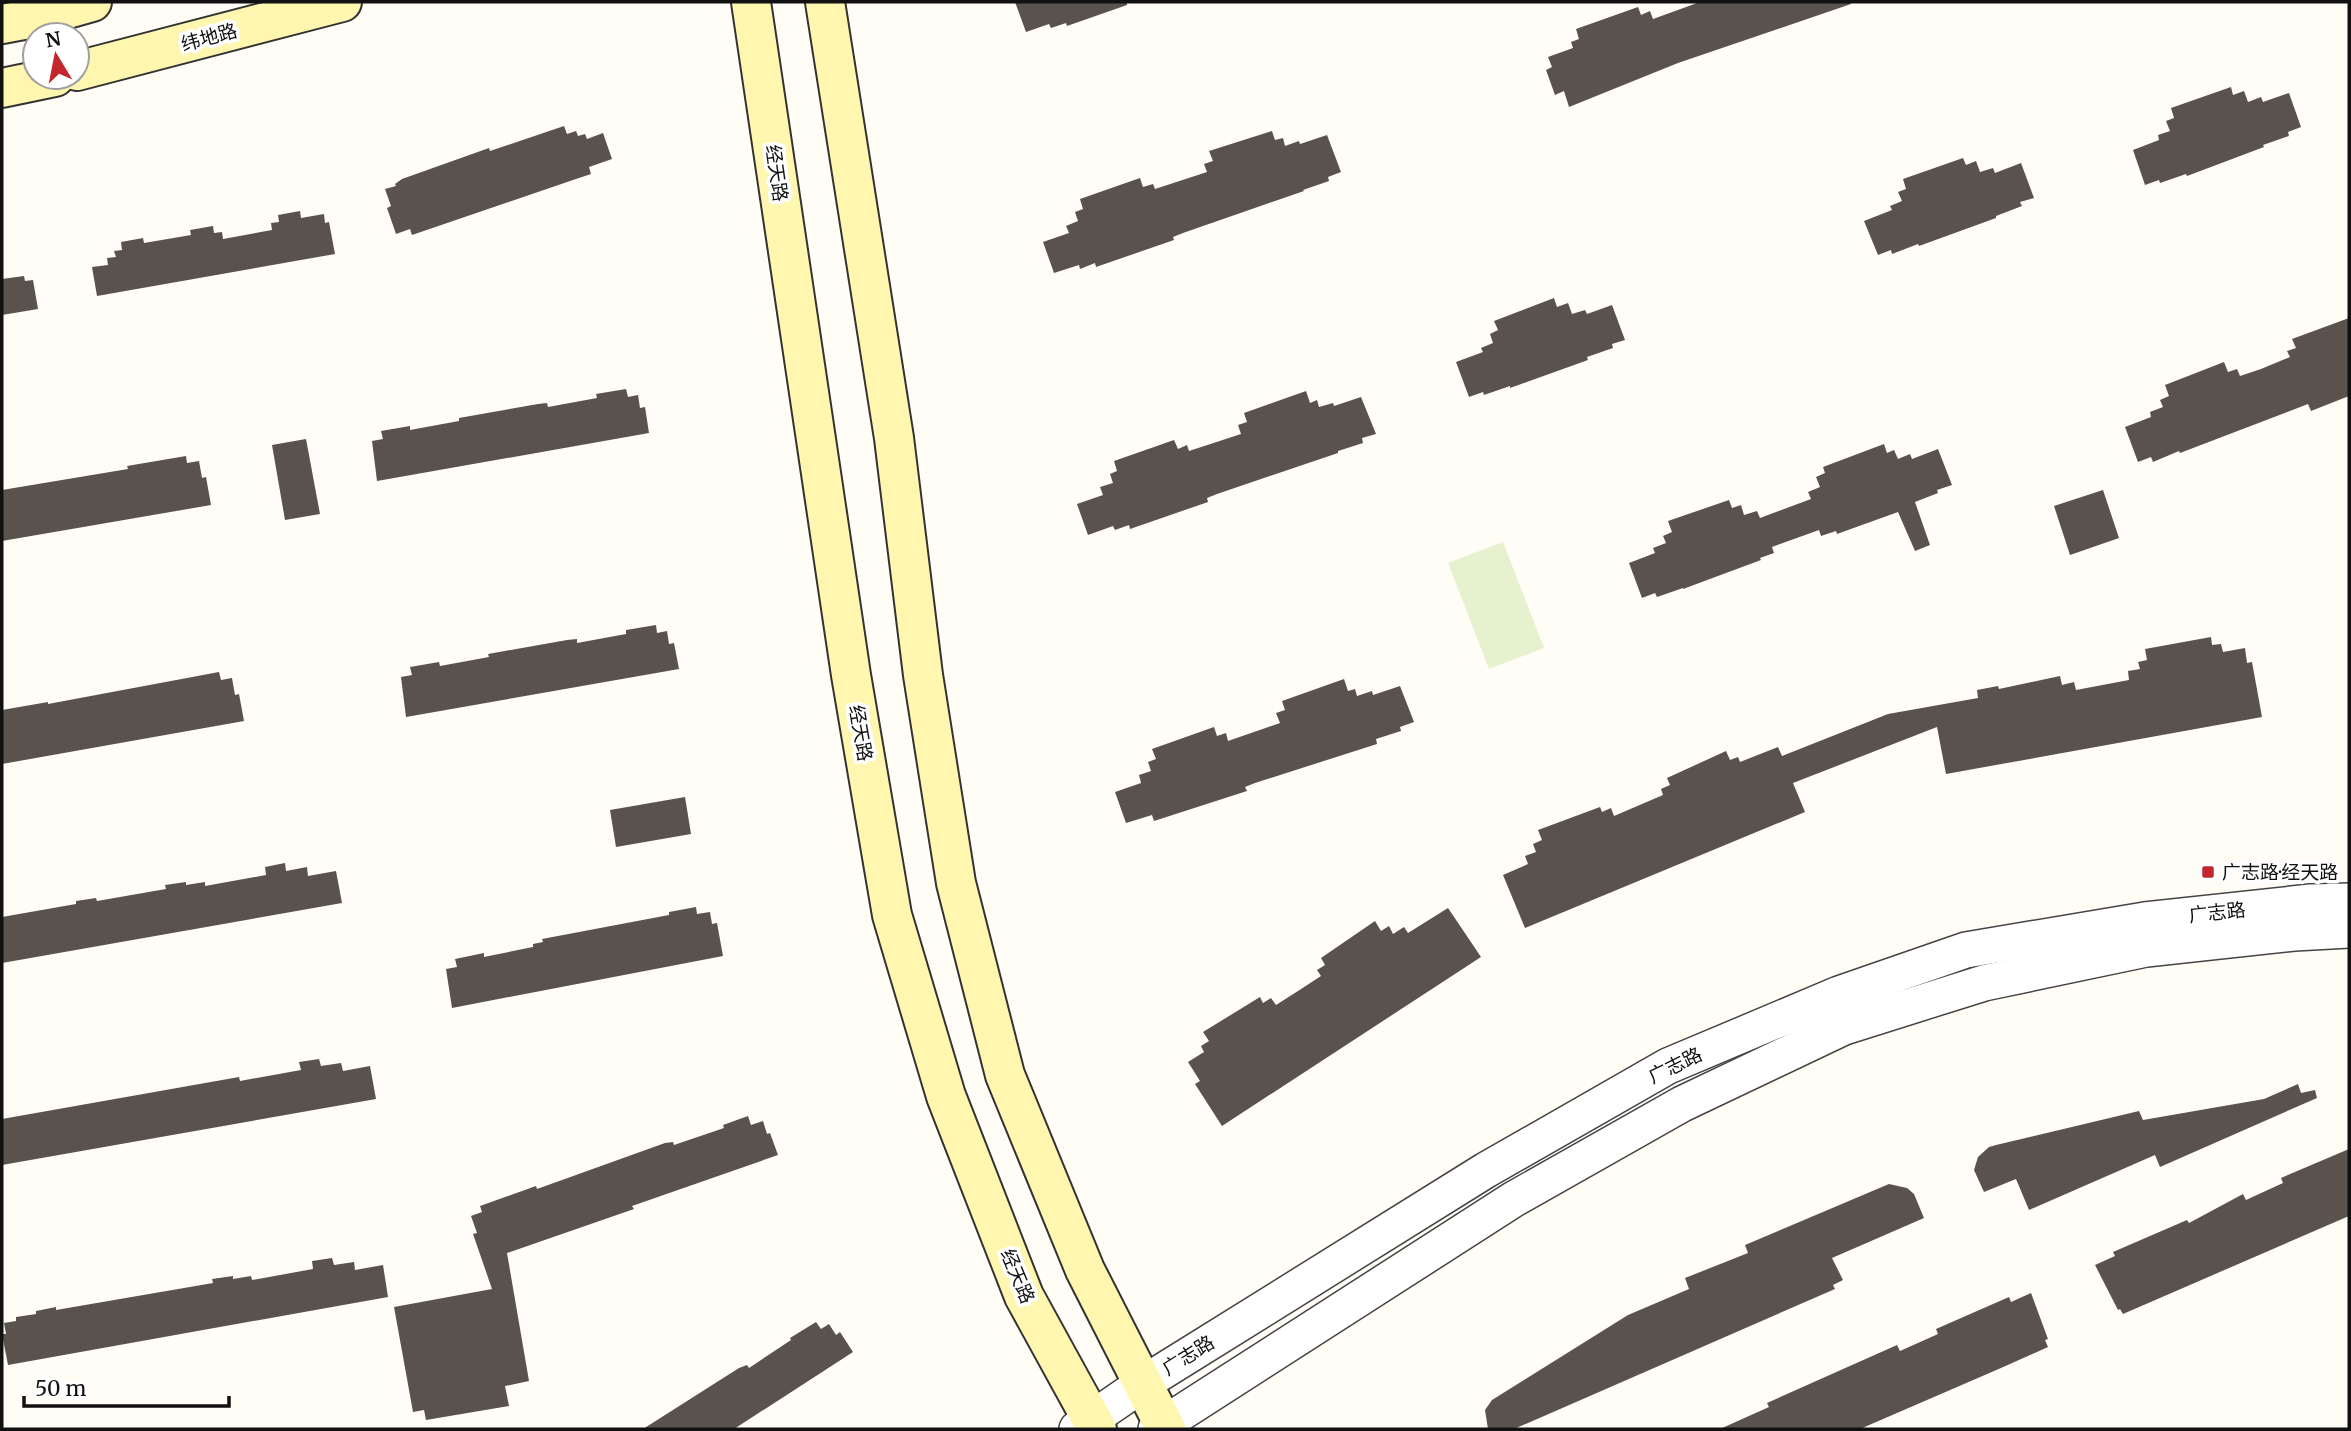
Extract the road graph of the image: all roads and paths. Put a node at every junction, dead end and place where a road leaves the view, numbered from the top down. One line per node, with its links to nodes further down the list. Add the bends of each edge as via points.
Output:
1 (92, 2): 5 (main road)
2 (342, 2): 6 (main road, 纬地路)
3 (751, 2): 12 (main road, 经天路, via 851,675 892,915 946,1096 1024,1296)
4 (825, 2): 11 (main road, via 894,438 923,675 956,883 1005,1075 1085,1270)
5 (2, 24)
6 (91, 67)
7 (21, 84): 8 (main road)
8 (2, 88)
9 (2349, 901): 11 (street, 广志路, via 2145,920 1966,950 1839,993 1668,1066 1486,1170)
10 (2349, 930): 13 (street, 广志路, via 2146,949 1984,983 1844,1027 1682,1104 1514,1199)
11 (1144, 1383): 12 (street, 广志路); 13 (main road)
12 (1089, 1426)
13 (1162, 1428)

